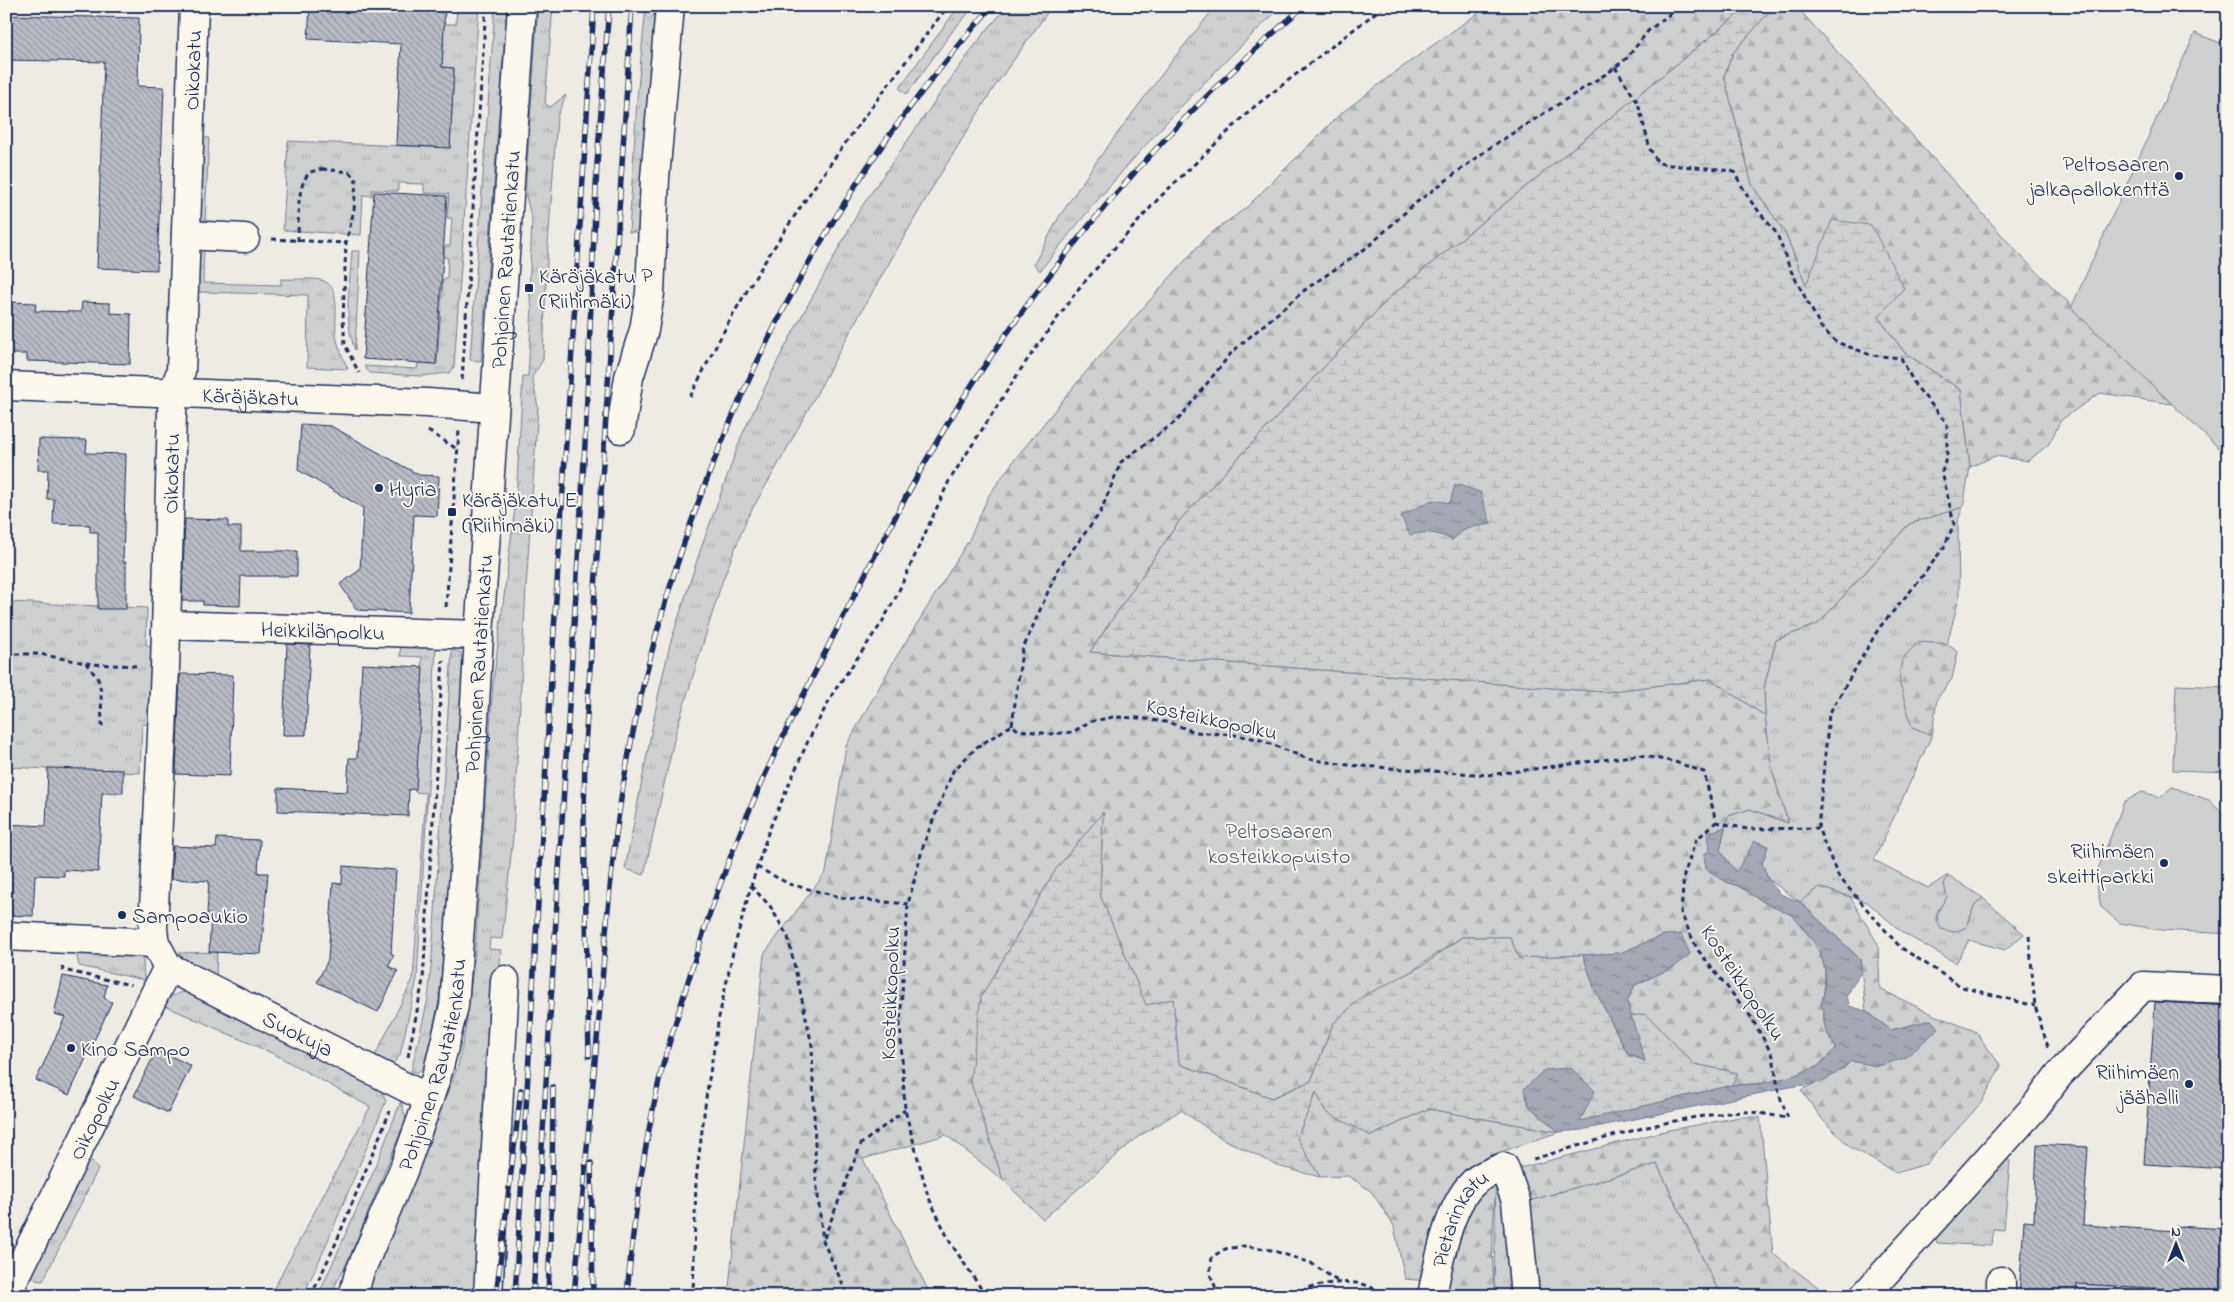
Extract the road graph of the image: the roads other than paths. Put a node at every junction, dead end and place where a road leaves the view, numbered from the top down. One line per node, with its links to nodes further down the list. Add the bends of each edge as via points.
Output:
1 (194, 6): 4 (street, Oikokatu)
2 (522, 6): 8 (street, Pohjoinen Rautatienkatu)
3 (670, 6): 9 (street, via 655,178 650,293 644,330 629,378)
4 (186, 235): 5 (street); 7 (street, Oikokatu, via 181,371)
5 (245, 238)
6 (6, 386): 7 (street, Käräjäkatu)
7 (173, 393): 8 (street, Käräjäkatu); 10 (street, Oikokatu)
8 (494, 408): 11 (street, Pohjoinen Rautatienkatu)
9 (621, 429)
10 (167, 625): 11 (street, Heikkilänpolku); 13 (street, Oikokatu)
11 (479, 635): 17 (street, Pohjoinen Rautatienkatu, via 454,1006)
12 (6, 936): 13 (street)
13 (155, 943): 14 (street)
14 (168, 967): 17 (street, Suokuja); 19 (street, Oikopolku)
15 (506, 980): 21 (street)
16 (2228, 990): 24 (street, via 2142,986)
17 (429, 1100): 18 (street, Pohjoinen Rautatienkatu)
18 (356, 1285): 20 (street, Pohjoinen Rautatienkatu)
19 (6, 1296)
20 (344, 1296)
21 (488, 1296)
22 (1432, 1296): 23 (street, Pietarinkatu, via 1450,1224 1460,1200 1472,1183 1504,1167 1516,1201)
23 (1525, 1296)
24 (1864, 1296)

